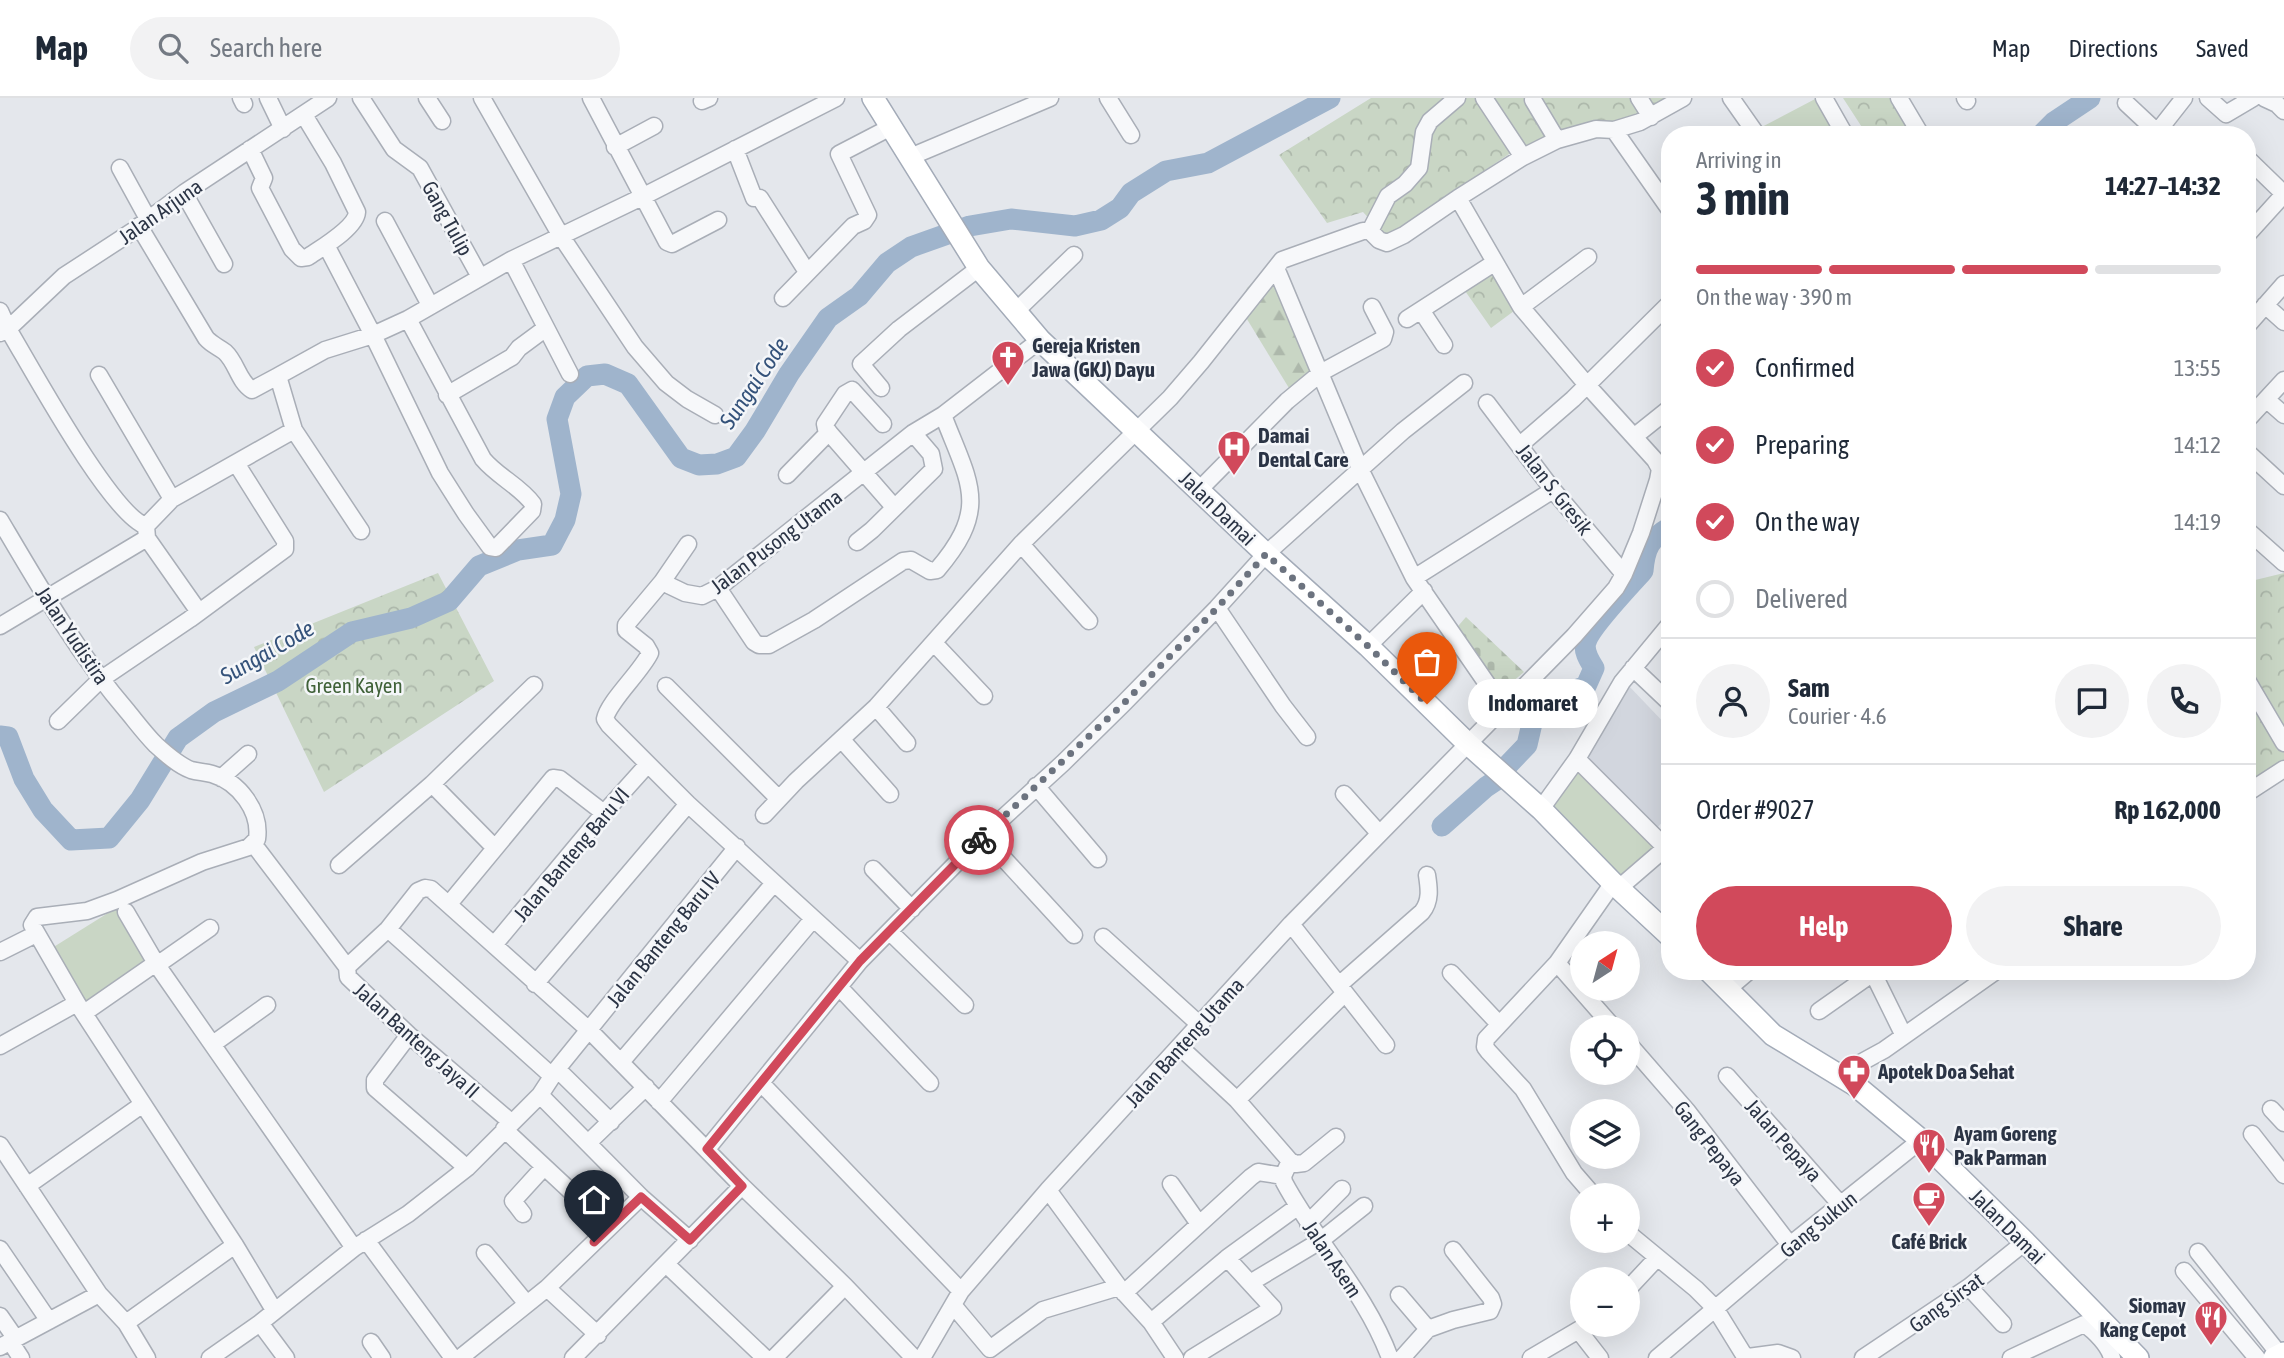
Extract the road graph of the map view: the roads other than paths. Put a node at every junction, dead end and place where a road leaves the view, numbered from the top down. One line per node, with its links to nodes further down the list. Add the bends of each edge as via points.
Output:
1 (268, 98): 35 (street)
2 (328, 98): 25 (street, Jalan Arjuna)
3 (361, 98): 66 (street, Gang Tulip, via 394,149 420,168)
4 (427, 98): 27 (street)
5 (482, 98): 56 (street)
6 (591, 98): 39 (street)
7 (836, 98): 41 (street)
8 (873, 98): 34 (main road, Jalan Damai)
9 (1050, 98): 42 (street)
10 (1108, 98): 37 (street)
11 (1457, 98): 55 (street, via 1430,121 1423,132 1419,168 1388,196)
12 (1484, 98): 43 (street)
13 (1639, 98): 26 (street)
14 (1731, 98): 29 (street)
15 (1824, 98): 30 (street)
16 (1899, 98): 31 (street)
17 (2184, 98): 33 (street)
18 (2208, 98): 19 (street, via 2226,114)
19 (2253, 98)
20 (2264, 98): 24 (street)
21 (1679, 99): 26 (street)
22 (1533, 100): 38 (street)
23 (2126, 103): 32 (street)
24 (2284, 111)
25 (304, 115): 35 (street, Jalan Arjuna); 57 (street, via 357,212 355,221)
26 (1651, 117): 36 (street)
27 (442, 121)
28 (654, 126): 39 (street)
29 (1751, 126)
30 (1840, 126)
31 (1916, 126)
32 (2148, 126)
33 (2161, 126)
34 (891, 127): 42 (main road, Jalan Damai); 65 (street, via 839,154 869,215)
35 (283, 128): 40 (street, Jalan Arjuna)
36 (1614, 130): 38 (street); 49 (street)
37 (1131, 135)
38 (1557, 140): 43 (street)
39 (615, 147): 48 (street)
40 (250, 149): 46 (street, Jalan Arjuna); 57 (street, via 264,178 260,188 296,255 308,257)
41 (735, 149): 48 (street); 65 (street, via 754,198 760,198)
42 (910, 157): 63 (main road, Jalan Damai)
43 (1523, 157): 50 (street)
44 (2256, 167): 47 (street)
45 (120, 168): 53 (street)
46 (184, 193): 53 (street, Jalan Arjuna); 62 (street)
47 (2284, 194): 54 (street)
48 (642, 197): 51 (street, via 669,244); 56 (street)
49 (1661, 197)
50 (1458, 198): 55 (street, via 1387,243); 61 (street)
51 (718, 220)
52 (385, 221): 69 (street)
53 (143, 222): 80 (street, Jalan Arjuna, via 64,276); 87 (street, via 206,338 225,352 244,384 253,390)
54 (2256, 223)
55 (1370, 231): 64 (street, via 1292,255)
56 (561, 236): 60 (street); 96 (street, via 651,368 687,399)
57 (326, 245): 81 (street)
58 (1074, 255): 74 (street)
59 (1588, 257): 72 (street)
60 (512, 260): 66 (street); 79 (street)
61 (1494, 263): 72 (street); 83 (street, via 1414,314)
62 (223, 264)
63 (979, 268): 74 (main road, Jalan Damai); 91 (street, via 861,364)
64 (1276, 268): 84 (street); 102 (street, via 1193,371)
65 (807, 272): 68 (street)
66 (480, 277): 69 (street)
67 (2284, 284): 70 (street)
68 (783, 298)
69 (430, 305): 77 (street)
70 (2266, 305): 76 (street); 78 (street)
71 (1371, 307): 84 (street, via 1385,332 1382,339)
72 (1521, 307): 90 (street)
73 (0, 311): 80 (street)
74 (1015, 312): 82 (main road, Jalan Damai)
75 (1661, 312): 90 (street)
76 (2256, 316)
77 (408, 319): 81 (street); 92 (street)
78 (2284, 322)
79 (546, 328): 85 (street); 92 (street, via 512,358)
80 (4, 331): 121 (street, via 119,505)
81 (373, 335): 87 (street, via 325,351); 92 (street, via 440,473 490,547 496,548 532,511 533,504 483,459)
82 (1040, 340): 97 (street, Jalan Pusong Utama); 102 (main road, Jalan Damai)
83 (1444, 345)
84 (1322, 372): 110 (street); 115 (street, via 1264,422)
85 (570, 374)
86 (99, 375): 117 (street)
87 (278, 376): 101 (street)
88 (2284, 380): 93 (street)
89 (1464, 383): 110 (street)
90 (1587, 385): 105 (street); 106 (street)
91 (881, 388)
92 (447, 395)
93 (2267, 400): 95 (street); 99 (street)
94 (1487, 403): 106 (street, Jalan S. Gresik)
95 (2256, 411)
96 (715, 415)
97 (943, 415): 104 (street, Jalan Pusong Utama); 131 (street, via 970,484 972,506 963,532 937,570 904,561 769,645 754,642)
98 (1661, 415): 105 (street)
99 (2284, 415)
100 (883, 424): 103 (street, via 848,391 825,424)
101 (294, 430): 108 (street); 120 (street)
102 (1136, 430): 115 (main road, Jalan Damai); 125 (street)
103 (829, 432): 111 (street); 112 (street)
104 (913, 433): 111 (street, Jalan Pusong Utama); 118 (street, via 931,454 934,469)
105 (1635, 436): 109 (street)
106 (1520, 445): 116 (street, Jalan S. Gresik)
107 (2256, 460): 114 (street)
108 (236, 463): 117 (street); 134 (street, via 286,545)
109 (1661, 470)
110 (1361, 471): 126 (street); 130 (street)
111 (864, 473): 118 (street); 131 (street, Jalan Pusong Utama)
112 (787, 475)
113 (1661, 486): 128 (street, Jalan Banteng Utama)
114 (2284, 486)
115 (1199, 490): 126 (main road, Jalan Damai)
116 (1553, 490): 128 (street, Jalan S. Gresik); 130 (street)
117 (172, 499): 121 (street)
118 (894, 508): 123 (street)
119 (0, 520): 132 (street, Jalan Yudistira)
120 (362, 531)
121 (147, 532): 132 (street); 134 (street)
122 (2256, 538): 127 (street)
123 (857, 542)
124 (688, 544): 129 (street)
125 (1021, 544): 135 (street); 138 (street)
126 (1266, 554): 133 (street); 139 (main road, Jalan Damai)
127 (2284, 563)
128 (1624, 574): 148 (street, Jalan Banteng Utama, via 1574,636)
129 (662, 582): 131 (street, Jalan Pusong Utama, via 702,596); 157 (street, via 625,625 649,648 649,657 606,715 609,725)
130 (1419, 585): 139 (street); 148 (street)
131 (718, 588)
132 (47, 600): 136 (street); 141 (street, Jalan Yudistira)
133 (1217, 608): 150 (street); 161 (street, via 1083,744)
134 (199, 612): 141 (street)
135 (1089, 621)
136 (0, 626)
137 (1661, 639): 140 (street)
138 (934, 643): 146 (street); 147 (street)
139 (1368, 646): 153 (main road, Jalan Damai)
140 (1633, 668): 144 (street); 156 (street)
141 (100, 680): 149 (street); 159 (street, Jalan Yudistira, via 155,744 181,765)
142 (534, 685): 160 (street)
143 (666, 686): 165 (street)
144 (1661, 694)
145 (2256, 695): 154 (street)
146 (984, 696)
147 (876, 707): 151 (street); 152 (street)
148 (1503, 707): 153 (street, Jalan Banteng Utama)
149 (58, 721)
150 (1307, 737)
151 (842, 740): 163 (street); 165 (street)
152 (907, 743)
153 (1467, 743): 167 (main road, Jalan Damai); 170 (street, Jalan Banteng Utama)
154 (2284, 743)
155 (248, 754): 159 (street)
156 (1577, 759): 167 (street); 172 (street)
157 (648, 764): 166 (street); 168 (street, Jalan Banteng Baru VI)
158 (2284, 769): 162 (street)
159 (221, 778): 192 (street, via 238,790 257,819 254,844 87,911 37,918 32,925)
160 (432, 785): 174 (street); 178 (street)
161 (1035, 786): 171 (street); 177 (street)
162 (2256, 787)
163 (890, 794)
164 (1344, 794): 170 (street)
165 (779, 799): 169 (street)
166 (688, 804): 173 (street); 207 (street)
167 (1541, 809): 182 (main road, Jalan Damai)
168 (604, 813): 174 (street, via 553,778); 195 (street, Jalan Banteng Baru VI)
169 (764, 815)
170 (1379, 833): 187 (street, Jalan Banteng Utama)
171 (982, 836): 184 (street); 193 (street)
172 (1661, 840)
173 (737, 847): 181 (street); 218 (street, Jalan Banteng Baru IV)
174 (495, 848): 183 (street)
175 (258, 850): 200 (street, Jalan Banteng Jaya II)
176 (1661, 851): 182 (street)
177 (1098, 859)
178 (339, 865)
179 (873, 869): 184 (street)
180 (1427, 875): 209 (street, via 1427,906)
181 (774, 883): 186 (street); 226 (street)
182 (1616, 886): 189 (main road, Jalan Damai); 198 (street)
183 (449, 904): 190 (street, via 425,888); 195 (street)
184 (912, 909): 191 (street)
185 (126, 912): 199 (street)
186 (813, 919): 197 (street); 235 (street)
187 (1291, 924): 209 (street); 216 (street, Jalan Banteng Utama)
188 (210, 928): 199 (street)
189 (1661, 928)
190 (388, 929): 200 (street); 227 (street)
191 (890, 932): 197 (street); 212 (street)
192 (36, 934): 196 (street); 213 (street)
193 (1074, 935)
194 (1103, 937): 216 (street)
195 (494, 945): 207 (street)
196 (0, 952)
197 (860, 961): 208 (street)
198 (1557, 963): 215 (street); 217 (street)
199 (157, 964): 213 (street); 221 (street)
200 (347, 967): 219 (street, Jalan Banteng Jaya II, via 348,977)
201 (1451, 973): 217 (street)
202 (1718, 980): 210 (main road, Jalan Damai)
203 (1738, 980): 210 (street)
204 (1864, 980): 214 (street)
205 (1879, 980): 220 (street)
206 (1983, 980): 220 (street)
207 (535, 984): 218 (street)
208 (840, 988): 230 (street); 231 (street)
209 (1342, 989): 222 (street); 234 (street)
210 (1728, 989): 228 (main road, Jalan Damai, via 1773,1035)
211 (267, 1005): 221 (street)
212 (965, 1006)
213 (81, 1008): 223 (street); 236 (street)
214 (1819, 1011)
215 (1602, 1015)
216 (1199, 1024): 224 (street, Jalan Banteng Utama)
217 (1499, 1024): 251 (street, via 1485,1047 1523,1089)
218 (590, 1031): 226 (street); 227 (street, Jalan Banteng Baru IV)
219 (409, 1035): 240 (street, Jalan Banteng Jaya II); 248 (street, via 375,1080 375,1088)
220 (1904, 1036): 228 (street)
221 (213, 1044): 269 (street)
222 (1386, 1045)
223 (0, 1046)
224 (1181, 1047): 234 (street, Jalan Asem); 256 (street, Jalan Banteng Utama)
225 (1640, 1057): 271 (street, Gang Pepaya)
226 (621, 1062): 232 (street)
227 (555, 1073): 233 (street, Jalan Banteng Baru IV); 238 (street)
228 (1840, 1074): 243 (main road, Jalan Damai)
229 (1727, 1076): 258 (street, Jalan Pepaya)
230 (761, 1083): 246 (street); 288 (street)
231 (930, 1083)
232 (646, 1087): 235 (street); 238 (street)
233 (540, 1095): 240 (street, Jalan Banteng Baru IV); 244 (street)
234 (1237, 1100): 249 (street, Jalan Asem)
235 (659, 1102): 246 (street)
236 (143, 1104): 253 (street); 270 (street)
237 (2271, 1109): 239 (street)
238 (611, 1122): 244 (street)
239 (2284, 1123)
240 (507, 1126): 247 (street, Jalan Banteng Jaya II); 248 (street, Jalan Banteng Baru IV)
241 (2252, 1134): 250 (street)
242 (1336, 1137): 249 (street, via 1304,1163)
243 (1921, 1140): 258 (street, Gang Sukun); 267 (main road, Jalan Damai)
244 (589, 1143): 257 (street)
245 (0, 1145): 253 (street)
246 (707, 1149): 254 (street)
247 (544, 1167): 261 (street, via 514,1199); 264 (street, Jalan Banteng Jaya II)
248 (467, 1168): 269 (street, Jalan Banteng Baru IV)
249 (1287, 1168): 259 (street, Jalan Asem, via 1284,1182); 263 (street, via 1258,1172)
250 (2284, 1175)
251 (1582, 1183)
252 (1171, 1184): 263 (street)
253 (27, 1186): 286 (street)
254 (742, 1186): 265 (street); 282 (street)
255 (1342, 1189): 262 (street)
256 (1048, 1190): 285 (street); 288 (street, Jalan Banteng Utama)
257 (641, 1197): 264 (street); 265 (street)
258 (1842, 1205): 271 (street, Gang Sukun)
259 (1297, 1206): 262 (street, Jalan Asem); 276 (street)
260 (1364, 1206): 266 (street)
261 (523, 1214)
262 (1308, 1223): 266 (street, Jalan Asem)
263 (1199, 1224): 285 (street)
264 (609, 1227): 284 (street)
265 (690, 1240): 278 (street)
266 (1320, 1241): 281 (street); 321 (street, Jalan Asem, via 1379,1331)
267 (2025, 1242): 283 (street, Gang Sirsat); 330 (main road, Jalan Damai)
268 (1640, 1243): 277 (street)
269 (360, 1244): 291 (street, Jalan Banteng Baru IV); 312 (street)
270 (235, 1245): 291 (street); 295 (street)
271 (1790, 1245): 290 (street, Gang Sukun)
272 (0, 1249): 293 (street)
273 (1452, 1250): 298 (street, via 1493,1304 1489,1311)
274 (485, 1252): 289 (street)
275 (2198, 1252): 305 (street)
276 (1227, 1258): 281 (street); 294 (street)
277 (1657, 1258): 280 (street); 290 (street)
278 (667, 1265): 299 (street); 315 (street)
279 (2184, 1271): 331 (street)
280 (1640, 1276)
281 (1250, 1283): 320 (street, via 1273,1308)
282 (845, 1286): 316 (street); 317 (street)
283 (1969, 1287): 297 (street); 327 (street, Gang Sirsat)
284 (547, 1288): 289 (street); 299 (street)
285 (1121, 1290): 294 (street); 304 (street, via 1043,1310)
286 (99, 1294): 293 (street); 295 (street)
287 (1399, 1295): 298 (street)
288 (957, 1298): 304 (street); 318 (street, Jalan Banteng Utama)
289 (527, 1304): 313 (street)
290 (1715, 1308): 306 (street, via 1744,1355); 325 (street, Gang Sukun)
291 (274, 1310): 296 (street, Jalan Banteng Baru IV)
292 (0, 1316): 302 (street)
293 (49, 1321): 302 (street)
294 (1151, 1322): 319 (street)
295 (126, 1323): 308 (street)
296 (260, 1323): 309 (street, Jalan Banteng Baru IV); 310 (street)
297 (2003, 1324)
298 (1428, 1329): 322 (street)
299 (598, 1335): 314 (street)
300 (1570, 1336): 323 (street)
301 (1588, 1337): 324 (street)
302 (9, 1342): 307 (street)
303 (371, 1342): 311 (street)
304 (992, 1353)
305 (2279, 1356)
306 (1754, 1357): 326 (street, via 1778,1353)
307 (21, 1358)
308 (147, 1358)
309 (209, 1358)
310 (286, 1358)
311 (382, 1358)
312 (453, 1358)
313 (460, 1358)
314 (573, 1358)
315 (765, 1358)
316 (774, 1358)
317 (914, 1358)
318 (922, 1358)
319 (1175, 1358)
320 (1192, 1358)
321 (1390, 1358)
322 (1402, 1358)
323 (1531, 1358)
324 (1600, 1358)
325 (1657, 1358)
326 (1792, 1358)
327 (1863, 1358)
328 (2011, 1358): 329 (street, via 2084,1324)
329 (2112, 1358)
330 (2138, 1358)
331 (2258, 1358)

